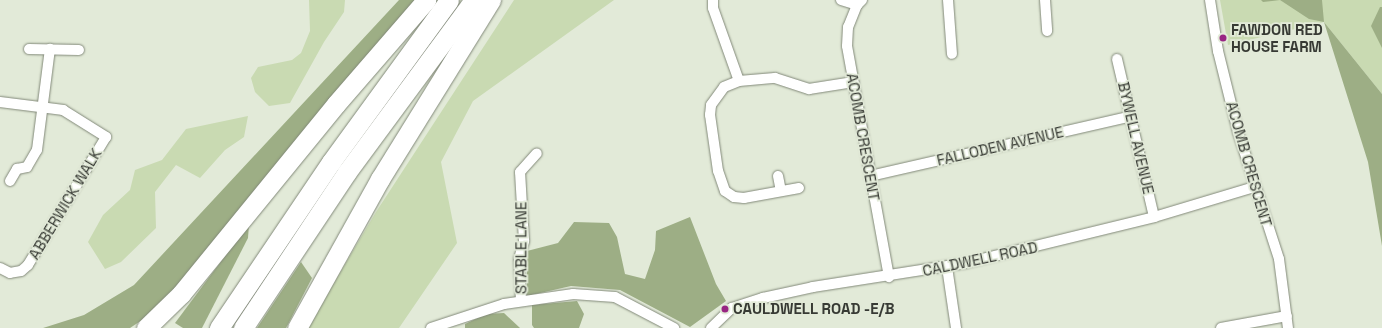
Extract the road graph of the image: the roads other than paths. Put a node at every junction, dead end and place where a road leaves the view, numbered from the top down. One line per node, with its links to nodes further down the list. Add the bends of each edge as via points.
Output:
1 (426, 0): 36 (highway, via 336,104 181,294)
2 (449, 0): 37 (highway, via 331,162)
3 (474, 0): 38 (highway, via 347,172)
4 (491, 0): 39 (highway, via 380,179)
5 (713, 0): 17 (street, via 713,8)
6 (841, 0): 10 (street)
7 (948, 0): 15 (street)
8 (1045, 0): 11 (street)
9 (1210, 0): 26 (street, ACOMB CRESCENT, via 1222,66)
10 (859, 2): 18 (street, ACOMB CRESCENT, via 848,27 847,46)
11 (1047, 31)
12 (29, 49): 13 (street)
13 (50, 49): 14 (street); 20 (street)
14 (79, 50)
15 (952, 54)
16 (1117, 59): 21 (street, BYWELL AVENUE)
17 (739, 81): 18 (street, via 775,78 809,89); 28 (street, via 724,87 711,105 710,115 720,183 725,191 734,197 744,198)
18 (853, 82): 24 (street, ACOMB CRESCENT)
19 (0, 102): 20 (street)
20 (43, 106): 25 (street, via 37,150 27,167 17,169); 31 (street, ABBERWICK WALK, via 62,110 106,137 28,265 21,271 10,273)
21 (1130, 116): 24 (street, FALLODEN AVENUE); 29 (street, BYWELL AVENUE)
22 (537, 153): 33 (street, STABLE LANE, via 520,172 524,241 519,259)
23 (778, 176): 28 (street)
24 (870, 176): 32 (street, ACOMB CRESCENT)
25 (10, 181)
26 (1254, 187): 29 (street, CALDWELL ROAD); 34 (street, ACOMB CRESCENT, via 1279,259)
27 (799, 188): 28 (street)
28 (781, 191)
29 (1154, 217): 30 (street, CALDWELL ROAD)
30 (947, 267): 32 (street, CALDWELL ROAD); 43 (street)
31 (0, 268)
32 (889, 277): 42 (street, CALDWELL ROAD, via 813,287 763,298 732,308)
33 (521, 301): 35 (street); 41 (street, via 572,294 616,297)
34 (1287, 316): 44 (street); 45 (street, ACOMB CRESCENT)
35 (455, 324): 40 (street)
36 (146, 328)
37 (219, 328)
38 (243, 328)
39 (297, 328)
40 (431, 328)
41 (674, 328)
42 (711, 328)
43 (956, 328)
44 (1221, 328)
45 (1288, 328)

